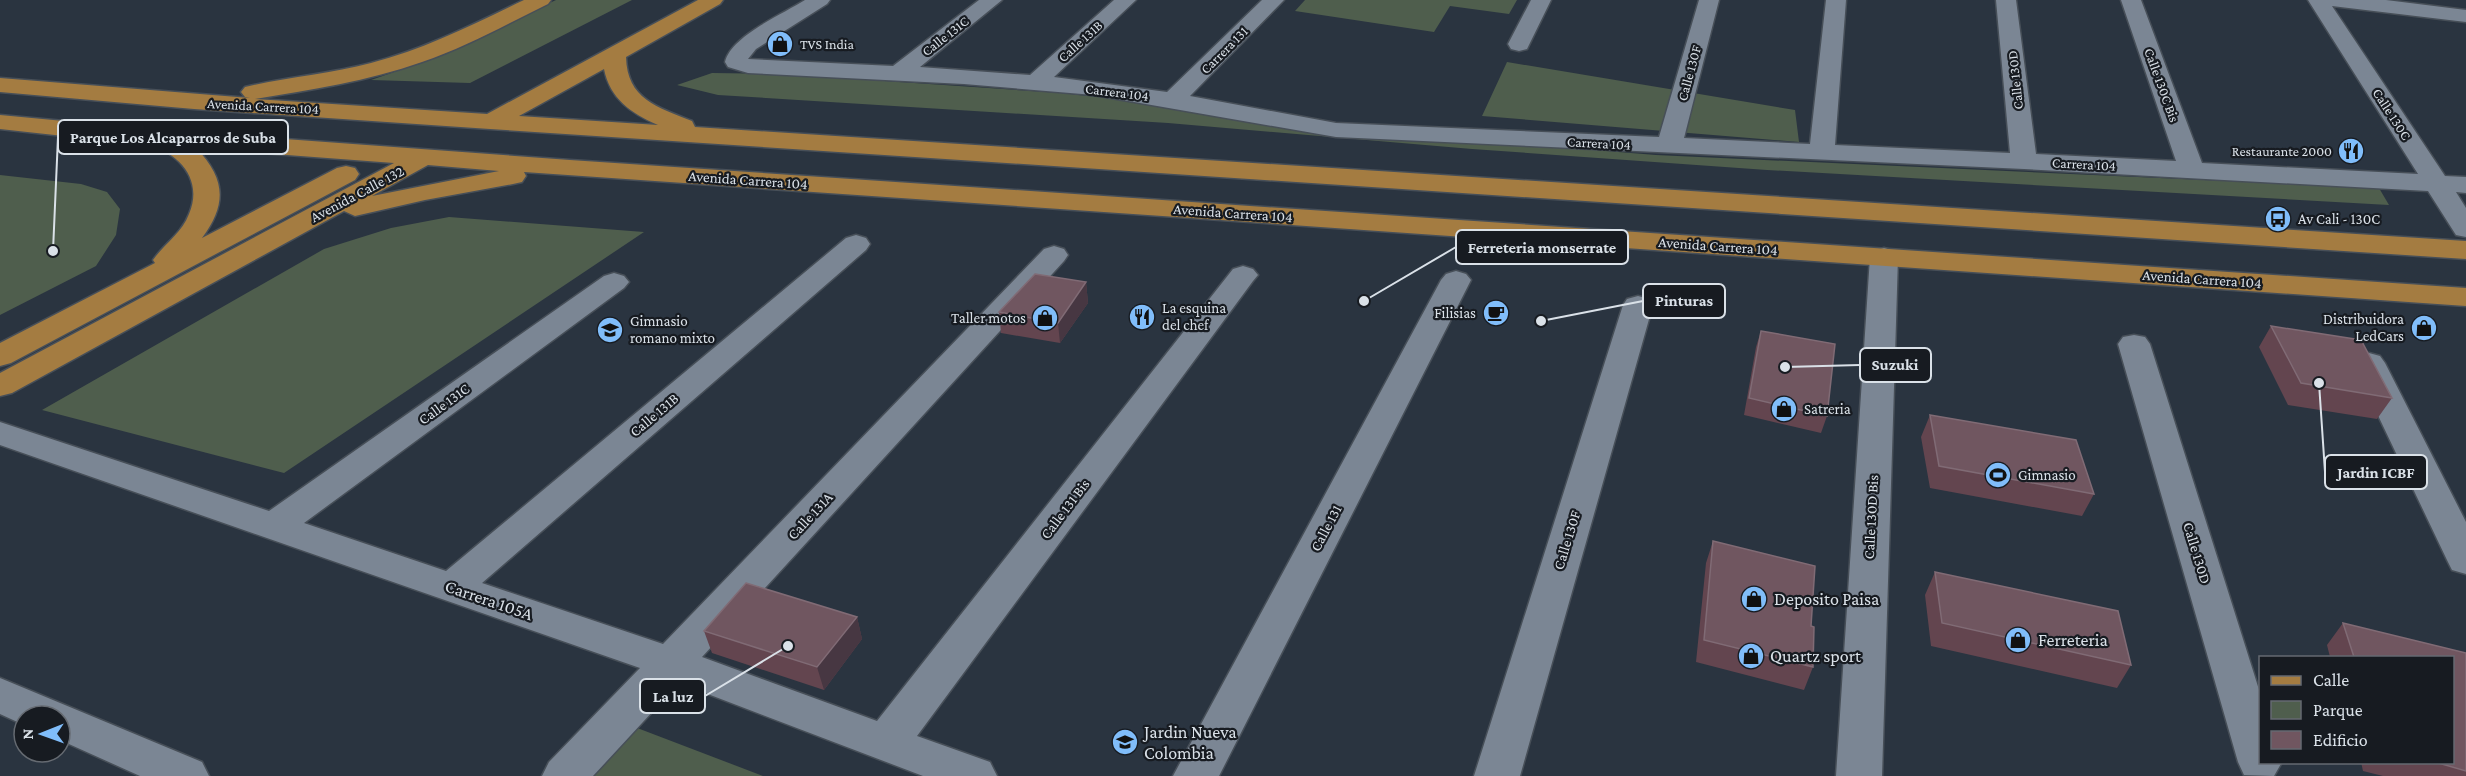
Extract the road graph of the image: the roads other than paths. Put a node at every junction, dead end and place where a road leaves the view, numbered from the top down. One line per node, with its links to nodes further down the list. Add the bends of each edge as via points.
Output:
1 (541, 0): 22 (main road, via 455,40 386,66)
2 (674, 0): 23 (main road, Avenida Calle 132)
3 (713, 0): 17 (main road, Avenida Calle 132)
4 (820, 0): 18 (street, Carrera 104, via 748,44 738,53 736,62 748,66)
5 (992, 0): 18 (street, Calle 131C)
6 (1126, 0): 19 (street, Calle 131B)
7 (1274, 0): 21 (street, Carrera 131)
8 (1541, 0): 16 (street)
9 (1709, 0): 28 (street, Calle 130F)
10 (1836, 0): 29 (street)
11 (2006, 0): 32 (street, Calle 130D)
12 (2131, 0): 34 (street, Calle 130C Bis)
13 (2318, 0): 35 (street, Calle 130C)
14 (2334, 0): 15 (street)
15 (2466, 16)
16 (1519, 44)
17 (615, 54): 24 (main road, Avenida Calle 132); 26 (main road, via 613,70 618,85 631,100 674,123)
18 (897, 73): 19 (street, Carrera 104)
19 (1034, 83): 21 (street, Carrera 104)
20 (0, 85): 22 (main road, Avenida Carrera 104)
21 (1174, 99): 28 (street, Carrera 104, via 1336,130)
22 (194, 102): 23 (main road, Avenida Carrera 104)
23 (452, 118): 24 (main road, Avenida Carrera 104); 30 (main road, Avenida Calle 132)
24 (492, 121): 26 (main road, Avenida Carrera 104); 31 (main road, Avenida Calle 132)
25 (0, 123): 27 (main road, Avenida Carrera 104)
26 (723, 135): 40 (main road, Avenida Carrera 104)
27 (149, 137): 30 (main road, Avenida Carrera 104); 44 (main road, via 185,152 205,174 209,195 201,220 180,248)
28 (1669, 146): 29 (street, Carrera 104)
29 (1822, 153): 32 (street, Carrera 104)
30 (384, 154): 31 (main road, Avenida Carrera 104); 44 (main road, Avenida Calle 132)
31 (424, 157): 33 (main road, Avenida Carrera 104); 37 (main road, Avenida Calle 132)
32 (2024, 161): 34 (street, Carrera 104)
33 (570, 168): 37 (main road, via 425,192); 42 (main road, Avenida Carrera 104)
34 (2192, 171): 35 (street, Carrera 104)
35 (2437, 183): 36 (street, Carrera 104); 38 (street, Calle 130C)
36 (2466, 185)
37 (307, 221): 52 (main road, Avenida Calle 132)
38 (2466, 229)
39 (856, 244): 56 (street, Calle 131B)
40 (2466, 249)
41 (1054, 255): 57 (street, Calle 131A)
42 (1884, 257): 47 (main road, Avenida Carrera 104); 68 (street, Calle 130D Bis)
43 (1243, 275): 61 (street, Calle 131 Bis)
44 (147, 279): 51 (main road, Avenida Calle 132)
45 (1455, 280): 66 (street, Calle 131)
46 (614, 282): 54 (street, Calle 131C)
47 (2466, 297)
48 (1638, 305): 67 (street, Calle 130F)
49 (2134, 344): 62 (street, Calle 130D)
50 (2364, 353): 55 (street)
51 (0, 356)
52 (0, 386)
53 (0, 433): 54 (street, Carrera 105A)
54 (274, 525): 56 (street, Carrera 105A)
55 (2466, 560)
56 (452, 587): 57 (street, Carrera 105A)
57 (672, 663): 61 (street, Carrera 105A); 64 (street, Calle 131A)
58 (0, 695): 59 (street)
59 (21, 704)
60 (72, 726): 63 (street)
61 (886, 743): 65 (street, Carrera 105A)
62 (2259, 759)
63 (186, 776)
64 (565, 776)
65 (974, 776)
66 (1196, 776)
67 (1497, 776)
68 (1858, 776)

